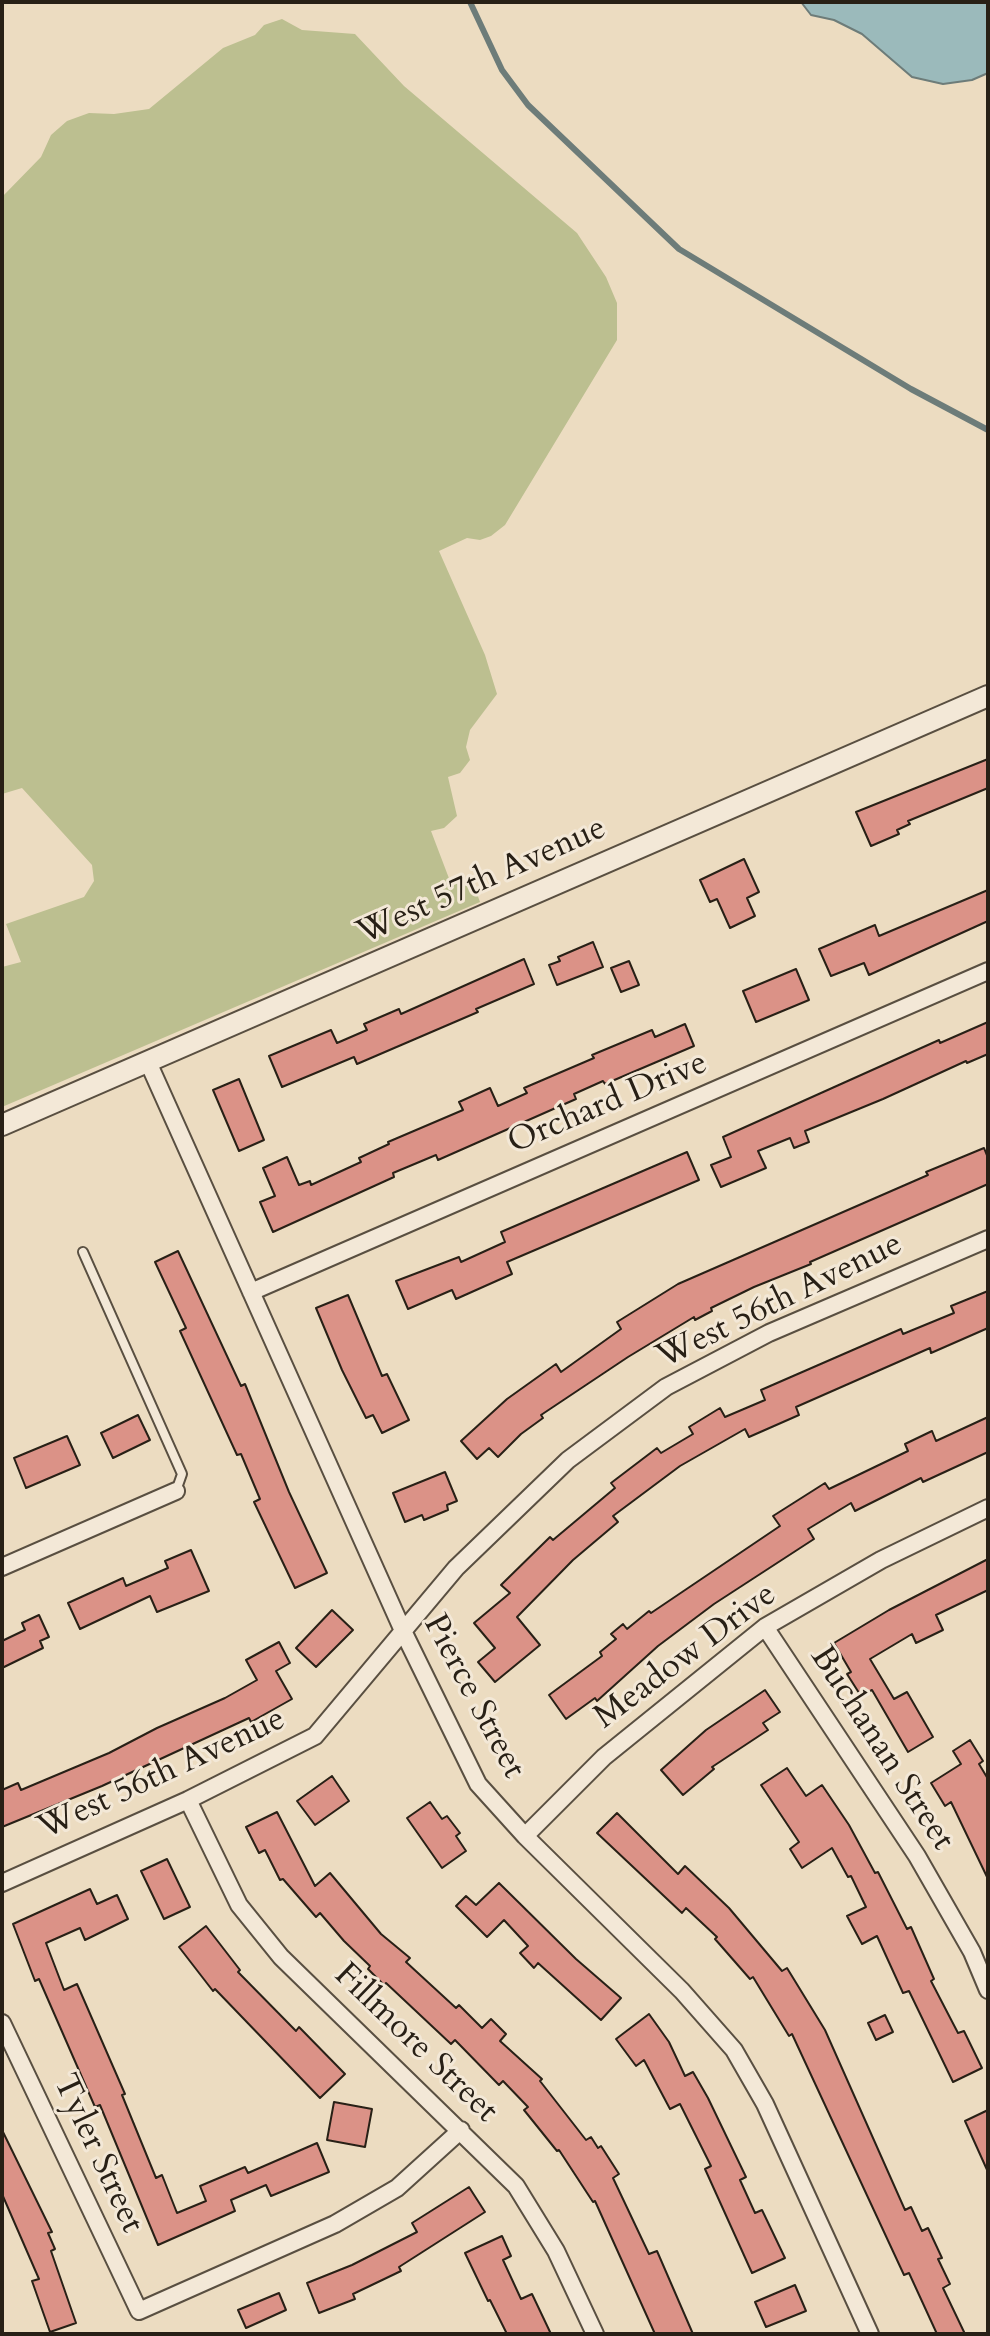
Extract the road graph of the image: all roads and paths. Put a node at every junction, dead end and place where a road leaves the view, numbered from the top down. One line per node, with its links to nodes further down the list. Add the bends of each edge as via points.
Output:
1 (988, 696): 3 (street, West 57th Avenue)
2 (988, 971): 7 (street, Orchard Drive)
3 (148, 1062): 4 (street, West 57th Avenue); 7 (street, Pierce Street)
4 (2, 1125)
5 (988, 1239): 12 (street, West 56th Avenue, via 769,1333 666,1387 568,1460 456,1568)
6 (83, 1252): 8 (lane, via 182,1474)
7 (251, 1292): 12 (street, Pierce Street)
8 (176, 1491): 10 (street)
9 (988, 1508): 11 (street, Meadow Drive, via 881,1560)
10 (2, 1567)
11 (765, 1627): 14 (street, Meadow Drive, via 604,1757); 16 (street, Buchanan Street, via 917,1856)
12 (404, 1633): 13 (street, West 56th Avenue, via 315,1736); 14 (street, Pierce Street, via 478,1784)
13 (188, 1800): 15 (street, West 56th Avenue); 18 (street, Fillmore Street, via 239,1905 281,1957)
14 (525, 1836): 20 (street, Pierce Street, via 682,1991 734,2050 765,2104)
15 (2, 1883)
16 (988, 1990)
17 (2, 2023): 18 (street, Tyler Street, via 139,2311 335,2224 397,2188)
18 (461, 2130): 19 (street, Fillmore Street, via 516,2186 556,2251)
19 (595, 2334)
20 (870, 2334)

